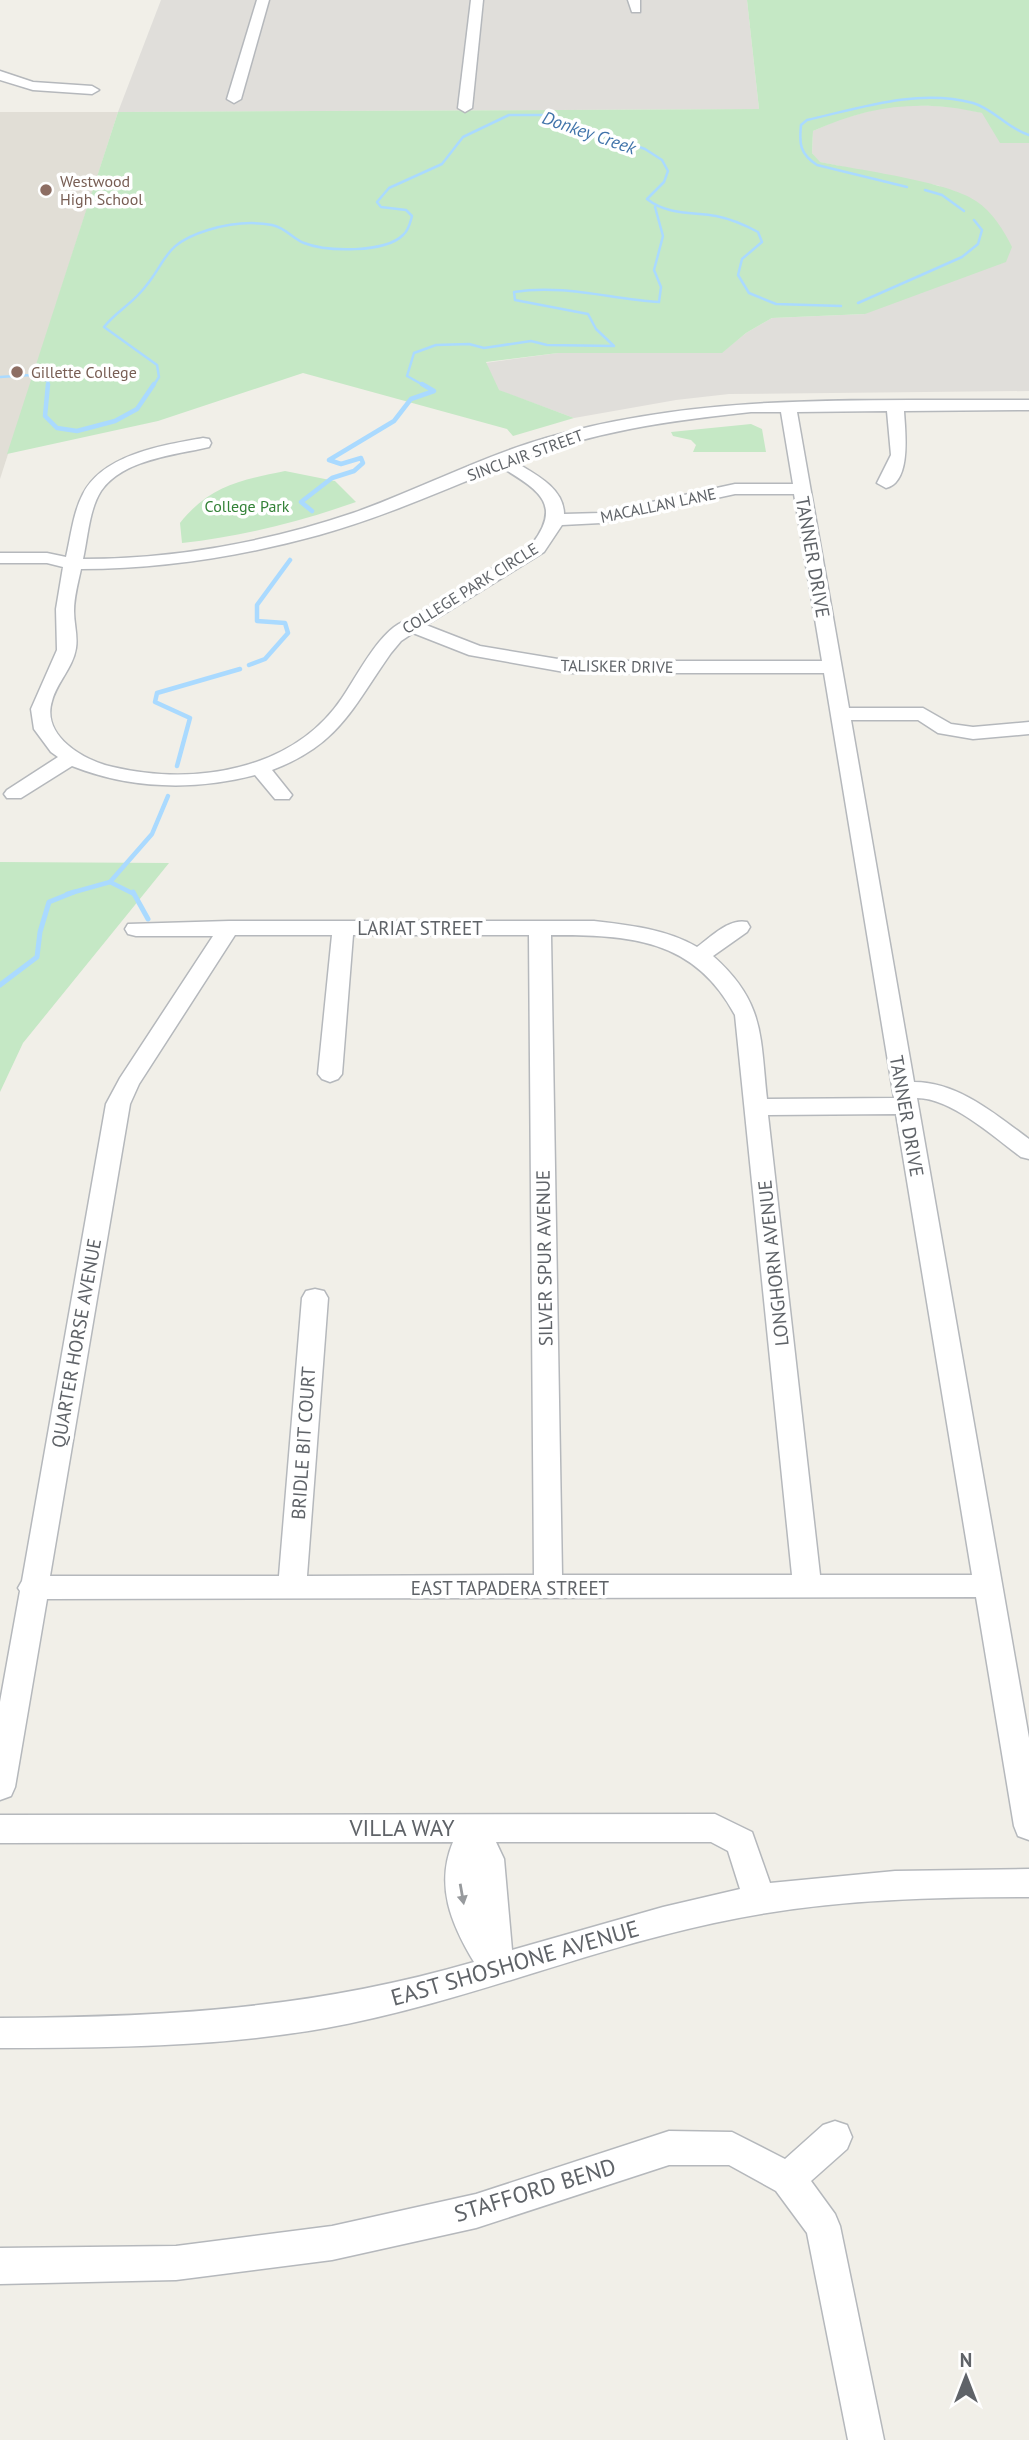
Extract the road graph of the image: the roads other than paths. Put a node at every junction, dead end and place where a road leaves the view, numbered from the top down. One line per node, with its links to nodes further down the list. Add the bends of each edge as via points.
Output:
1 (263, 0): 7 (street)
2 (477, 0): 8 (street)
3 (0, 75): 4 (street)
4 (13, 82): 5 (street); 6 (street)
5 (92, 90)
6 (0, 92)
7 (234, 99)
8 (465, 108)
9 (895, 405): 10 (street, SINCLAIR STREET); 11 (street, SINCLAIR STREET); 14 (street, via 899,455)
10 (1029, 405)
11 (788, 406): 13 (street, SINCLAIR STREET, via 656,417 550,442); 15 (street, TANNER DRIVE)
12 (204, 443): 18 (street, COLLEGE PARK CIRCLE, via 173,448 133,463 95,487 87,502)
13 (502, 461): 16 (street, via 548,491 556,503); 18 (street, SINCLAIR STREET, via 315,531 207,554)
14 (886, 483)
15 (801, 489): 16 (street, MACALLAN LANE, via 735,489 601,519); 21 (street, TANNER DRIVE)
16 (557, 520): 20 (street, COLLEGE PARK CIRCLE, via 538,548)
17 (0, 558): 18 (street, SINCLAIR STREET, via 47,558)
18 (73, 564): 19 (street, SINCLAIR STREET, via 43,572); 24 (street, COLLEGE PARK CIRCLE, via 65,608 65,658 46,687 40,707 43,727)
19 (0, 574)
20 (409, 625): 21 (street, TALISKER DRIVE, via 476,652 570,667); 25 (street, COLLEGE PARK CIRCLE, via 377,656 323,733 299,751)
21 (831, 667): 22 (street, TANNER DRIVE)
22 (839, 714): 23 (street, via 923,714 932,724 969,733); 35 (street, TANNER DRIVE)
23 (1029, 728)
24 (70, 758): 25 (street, COLLEGE PARK CIRCLE, via 117,775 154,779 189,780); 26 (street)
25 (259, 767): 27 (street)
26 (14, 794)
27 (282, 795)
28 (739, 927): 33 (street)
29 (229, 928): 31 (street, LARIAT STREET); 32 (street, LARIAT STREET); 41 (street, QUARTER HORSE AVENUE, via 118,1104)
30 (540, 928): 32 (street, LARIAT STREET); 33 (street, LARIAT STREET, via 630,931); 43 (street, SILVER SPUR AVENUE)
31 (136, 929)
32 (343, 929): 34 (street)
33 (699, 955): 36 (street, LONGHORN AVENUE, via 737,994 746,1015)
34 (331, 1074)
35 (904, 1098): 36 (street); 37 (street, via 933,1090 979,1114); 39 (street, TANNER DRIVE)
36 (756, 1107): 40 (street, LONGHORN AVENUE)
37 (1029, 1151)
38 (315, 1298): 42 (street, BRIDLE BIT COURT)
39 (988, 1586): 40 (street, EAST TAPADERA STREET); 45 (street, TANNER DRIVE)
40 (807, 1587): 43 (street, EAST TAPADERA STREET)
41 (32, 1588): 42 (street, EAST TAPADERA STREET); 44 (street, QUARTER HORSE AVENUE)
42 (292, 1588): 43 (street, EAST TAPADERA STREET)
43 (548, 1588)
44 (0, 1787)
45 (1029, 1826)
46 (474, 1828): 47 (street, VILLA WAY); 49 (street, VILLA WAY, via 715,1828 741,1842); 50 (street, via 461,1863 460,1888 471,1931)
47 (0, 1829)
48 (1029, 1882): 49 (street, EAST SHOSHONE AVENUE, via 833,1888)
49 (760, 1899): 50 (street, EAST SHOSHONE AVENUE, via 692,1913)
50 (497, 1969): 51 (street, EAST SHOSHONE AVENUE, via 373,2003 258,2024 148,2032)
51 (0, 2033)
52 (835, 2137): 53 (street)
53 (788, 2179): 54 (street, STAFFORD BEND, via 732,2149 670,2148 476,2211 332,2243 176,2263); 55 (street, STAFFORD BEND, via 823,2225)
54 (0, 2266)
55 (866, 2440)

